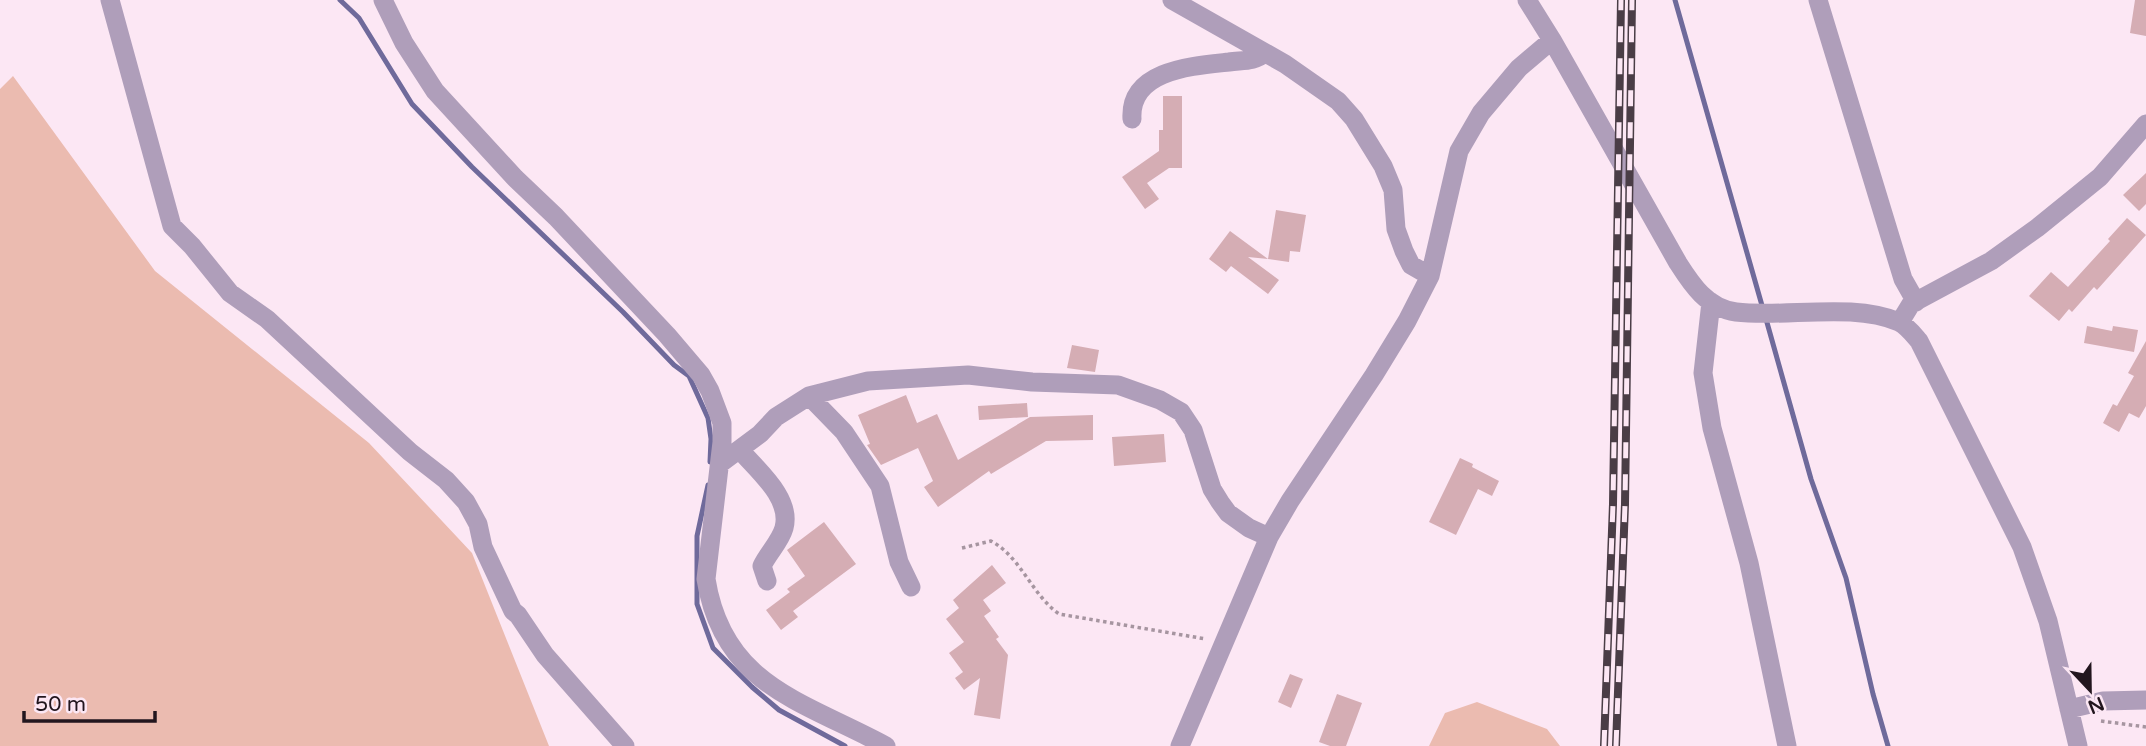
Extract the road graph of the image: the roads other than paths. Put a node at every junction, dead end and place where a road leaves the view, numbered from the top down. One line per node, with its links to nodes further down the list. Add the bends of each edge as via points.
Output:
1 (110, 0): 22 (street, via 172,226 230,293 267,319 466,502 513,611)
2 (383, 0): 16 (street, via 435,91 701,375 722,423)
3 (1172, 0): 7 (street)
4 (1527, 0): 6 (street)
5 (1818, 0): 12 (street, via 1903,279)
6 (1552, 40): 10 (street, via 1496,95 1459,151); 11 (street, via 1678,263)
7 (1265, 53): 8 (street, via 1254,60 1184,69 1153,79 1137,92); 10 (street, via 1338,101 1354,119 1393,190 1396,229 1404,251 1411,265)
8 (1132, 119)
9 (2146, 124): 12 (street, via 2099,177 2037,228 1991,261)
10 (1430, 276): 17 (street, via 1381,364)
11 (1711, 302): 13 (street, via 1725,310 1751,313 1842,312); 25 (street, via 1703,373 1712,428 1749,563)
12 (1916, 302): 13 (street)
13 (1900, 322): 21 (street, via 1919,341 2022,547 2048,621)
14 (809, 396): 15 (street, via 776,417); 17 (street, via 868,381 968,375 1118,384 1181,412 1193,430 1220,502 1228,513); 19 (street, via 844,432 880,486 899,562)
15 (740, 450): 16 (street); 18 (street, via 772,487 785,513 784,529 762,566)
16 (721, 463): 23 (street, via 706,579 709,601 725,639 754,674 792,700)
17 (1269, 537): 24 (street)
18 (767, 581)
19 (911, 587)
20 (2146, 700): 21 (street, via 2104,701)
21 (2070, 714): 26 (street)
22 (625, 746)
23 (886, 746)
24 (1180, 746)
25 (1787, 746)
26 (2078, 746)

